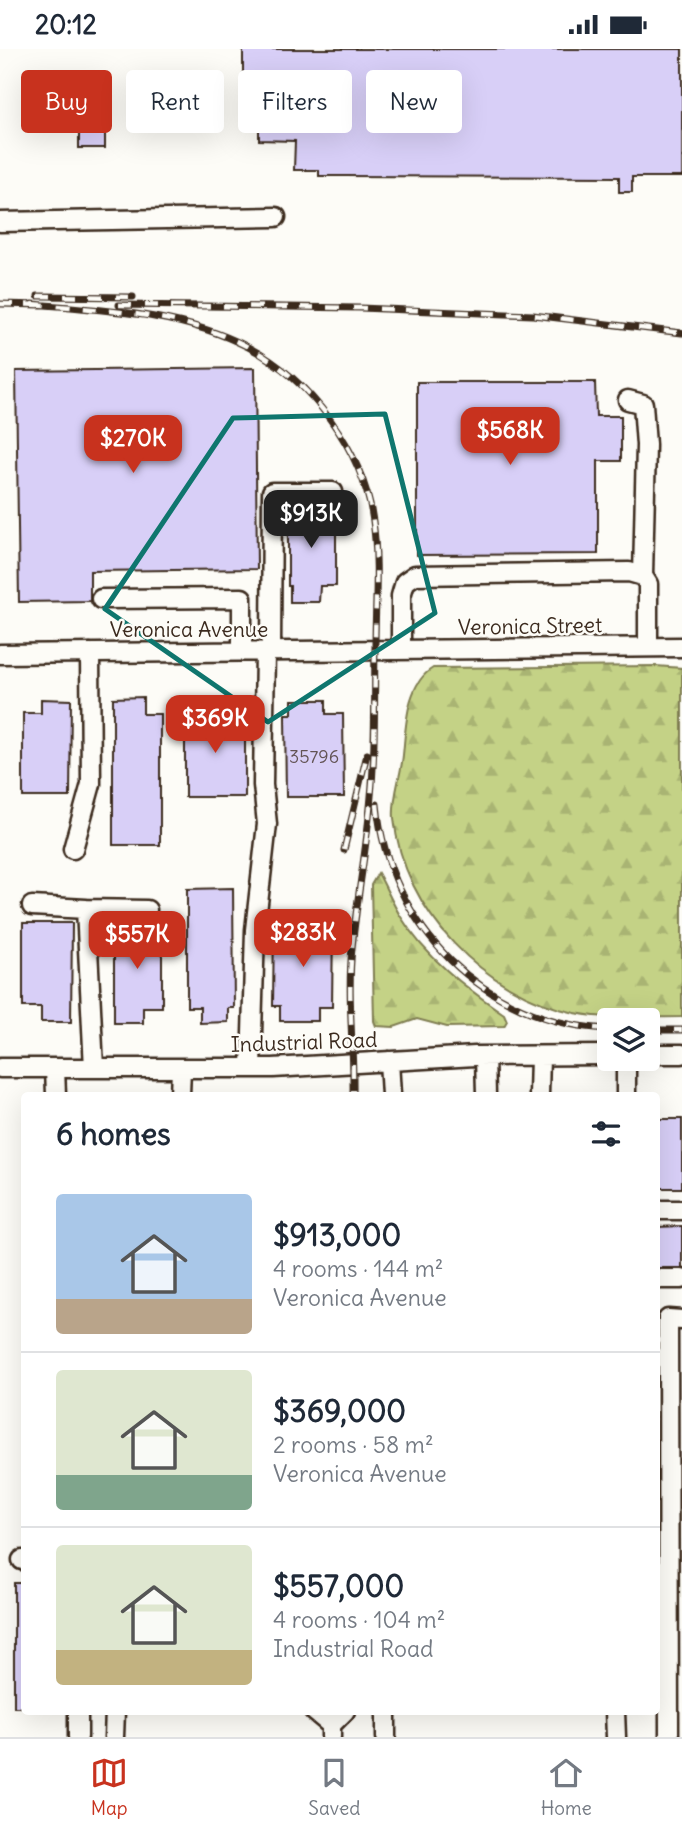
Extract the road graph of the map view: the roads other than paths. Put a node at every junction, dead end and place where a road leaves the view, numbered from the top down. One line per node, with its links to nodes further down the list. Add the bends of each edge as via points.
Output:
1 (276, 217): 2 (street)
2 (0, 222)
3 (628, 400): 5 (street, via 643,404)
4 (333, 492): 6 (street, via 272,492)
5 (643, 576): 9 (street, via 648,584); 12 (street, via 629,572 415,575 405,582 401,596)
6 (271, 580): 7 (street); 14 (street)
7 (243, 598): 8 (street); 13 (street)
8 (101, 599)
9 (648, 647): 10 (street, Veronica Street); 12 (street, Veronica Street)
10 (682, 647)
11 (378, 650): 12 (street, Veronica Street); 14 (street, Veronica Avenue)
12 (401, 650)
13 (242, 651): 14 (street, Veronica Avenue); 15 (street, Veronica Avenue)
14 (268, 651): 30 (street, via 263,785 267,824 255,930)
15 (90, 653): 16 (street, Veronica Avenue); 17 (street, via 91,784)
16 (0, 654)
17 (73, 849)
18 (32, 906): 19 (street)
19 (86, 909): 20 (street); 29 (street)
20 (147, 910)
21 (660, 1054): 22 (street)
22 (682, 1054)
23 (540, 1055): 24 (street, Industrial Road); 25 (street, Industrial Road); 37 (street)
24 (597, 1055)
25 (485, 1056): 26 (street, Industrial Road); 36 (street)
26 (389, 1061): 30 (street, Industrial Road); 35 (street)
27 (0, 1068): 28 (street, Industrial Road)
28 (55, 1068): 29 (street, Industrial Road); 33 (street)
29 (94, 1068): 31 (street, Industrial Road)
30 (251, 1068): 31 (street, Industrial Road)
31 (181, 1069): 34 (street)
32 (626, 1071): 38 (street)
33 (56, 1092)
34 (180, 1092)
35 (391, 1092)
36 (486, 1092)
37 (539, 1092)
38 (626, 1092)
39 (660, 1210): 40 (street)
40 (682, 1210)
41 (660, 1279): 42 (street)
42 (682, 1279)
43 (682, 1319): 44 (street, via 668,1319)
44 (675, 1684): 56 (street)
45 (78, 1715): 52 (street)
46 (114, 1715): 53 (street)
47 (317, 1715): 51 (street)
48 (342, 1715): 51 (street)
49 (386, 1715): 54 (street)
50 (615, 1715): 55 (street)
51 (331, 1731)
52 (78, 1737)
53 (114, 1737)
54 (386, 1737)
55 (616, 1737)
56 (669, 1737)

